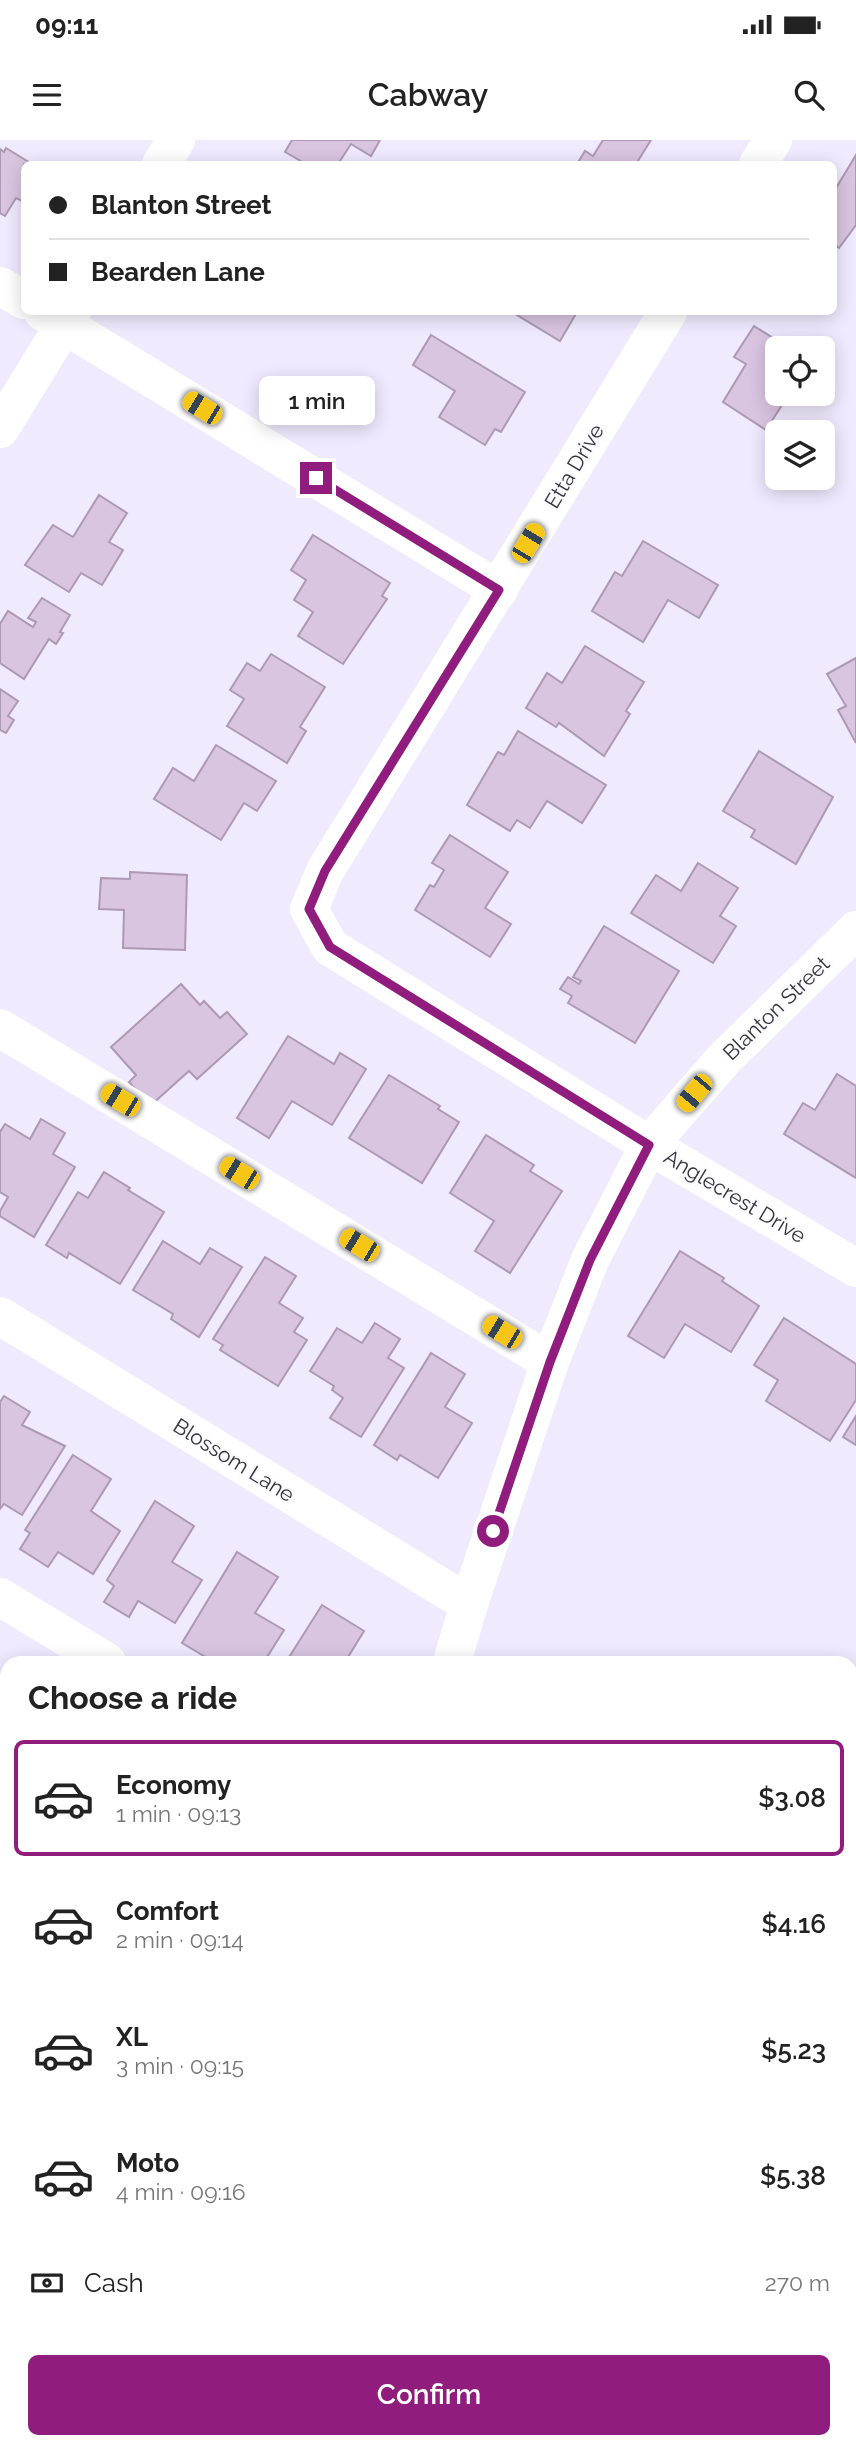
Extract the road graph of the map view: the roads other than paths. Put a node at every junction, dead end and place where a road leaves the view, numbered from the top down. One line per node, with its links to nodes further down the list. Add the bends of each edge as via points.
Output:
1 (176, 140): 3 (street)
2 (773, 140): 4 (street)
3 (164, 161)
4 (760, 161)
5 (0, 286): 6 (street)
6 (21, 298)
7 (666, 315): 10 (street, Etta Drive)
8 (60, 316): 9 (street); 10 (street)
9 (0, 429)
10 (499, 590): 11 (street, Etta Drive, via 325,871)
11 (309, 909): 14 (street, Anglecrest Drive, via 330,947)
12 (856, 930): 14 (street, Blanton Street, via 724,1059)
13 (0, 1028): 17 (street)
14 (649, 1145): 15 (street, Anglecrest Drive); 17 (street, Blanton Street, via 590,1260)
15 (856, 1268)
16 (0, 1316): 19 (street, Blossom Lane)
17 (550, 1362): 19 (street, Blanton Street)
18 (0, 1597): 20 (street)
19 (468, 1604): 21 (street, Blanton Street)
20 (97, 1656)
21 (454, 1656)

